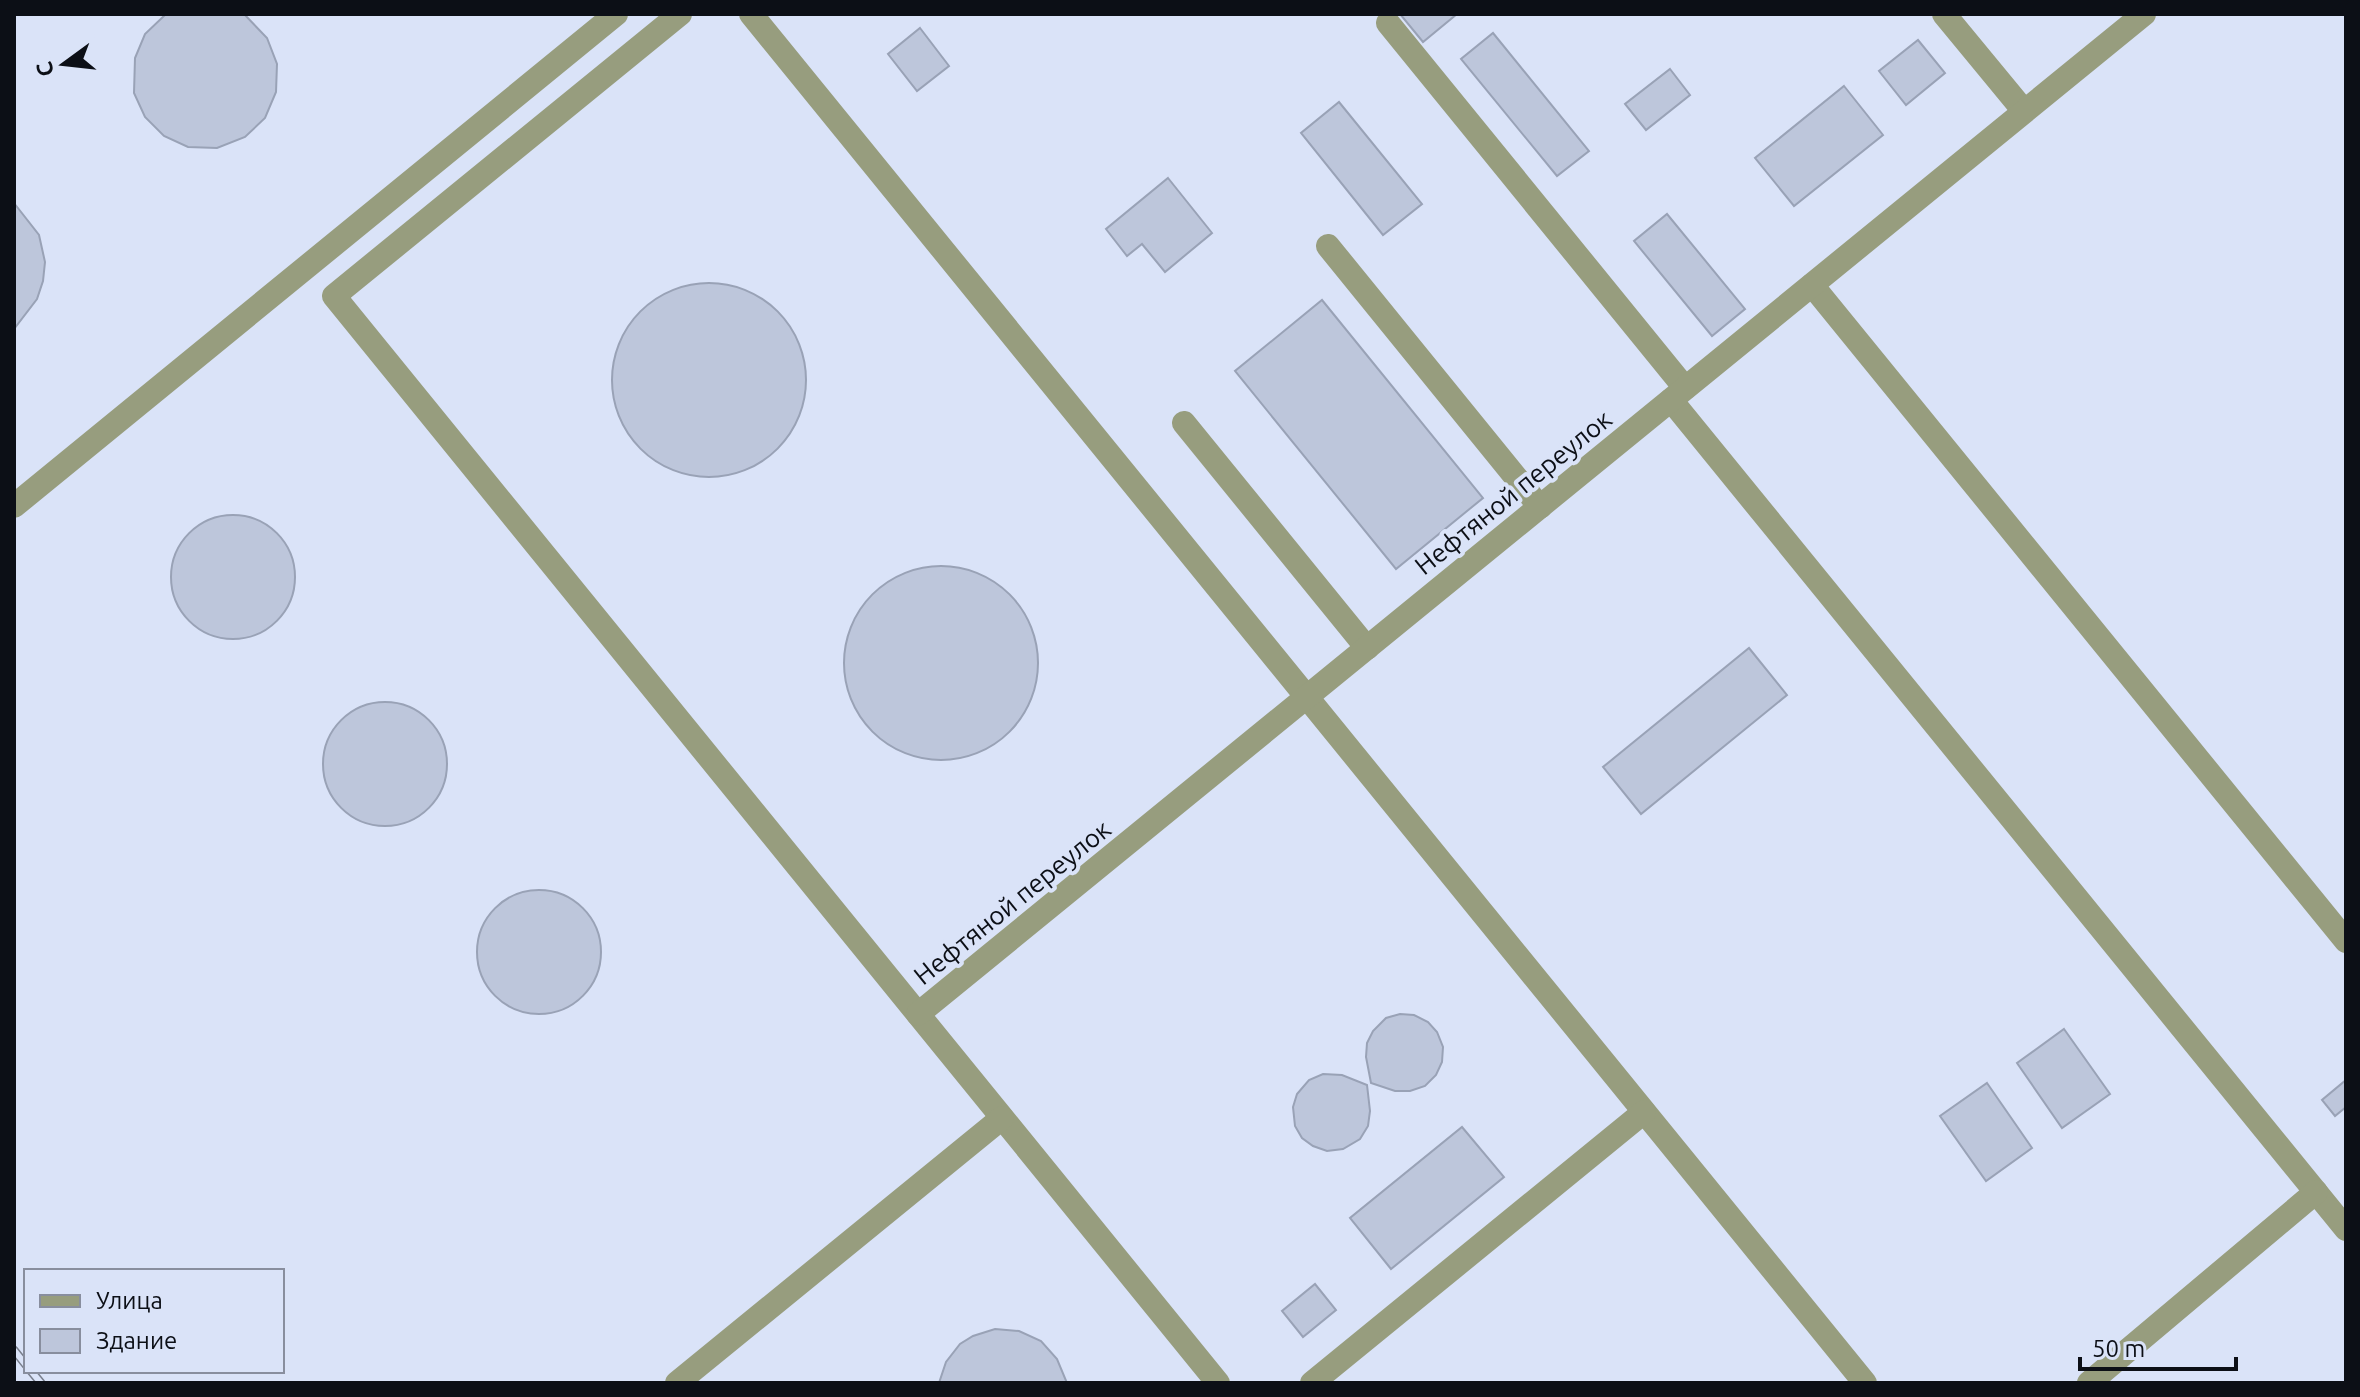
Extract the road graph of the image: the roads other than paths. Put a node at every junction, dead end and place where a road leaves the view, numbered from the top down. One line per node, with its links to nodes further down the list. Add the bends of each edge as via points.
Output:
1 (616, 14): 12 (street)
2 (680, 14): 17 (street, via 334,296)
3 (751, 14): 15 (street)
4 (1944, 14): 7 (street)
5 (2144, 14): 7 (street, Нефтяной переулок)
6 (1388, 23): 10 (street)
7 (2024, 111): 9 (street, Нефтяной переулок)
8 (1328, 246): 13 (street)
9 (1812, 285): 10 (street, Нефтяной переулок); 16 (street)
10 (1678, 394): 13 (street, Нефтяной переулок); 20 (street)
11 (1184, 423): 14 (street)
12 (14, 506)
13 (1540, 507): 14 (street, Нефтяной переулок)
14 (1367, 648): 15 (street, Нефтяной переулок)
15 (1307, 697): 17 (street, Нефтяной переулок); 18 (street)
16 (2346, 941)
17 (918, 1014): 19 (street)
18 (1644, 1112): 24 (street); 25 (street)
19 (1002, 1118): 22 (street); 23 (street)
20 (2316, 1192): 21 (street); 26 (street)
21 (2346, 1229)
22 (677, 1383)
23 (1218, 1383)
24 (1312, 1383)
25 (1865, 1383)
26 (2089, 1383)

